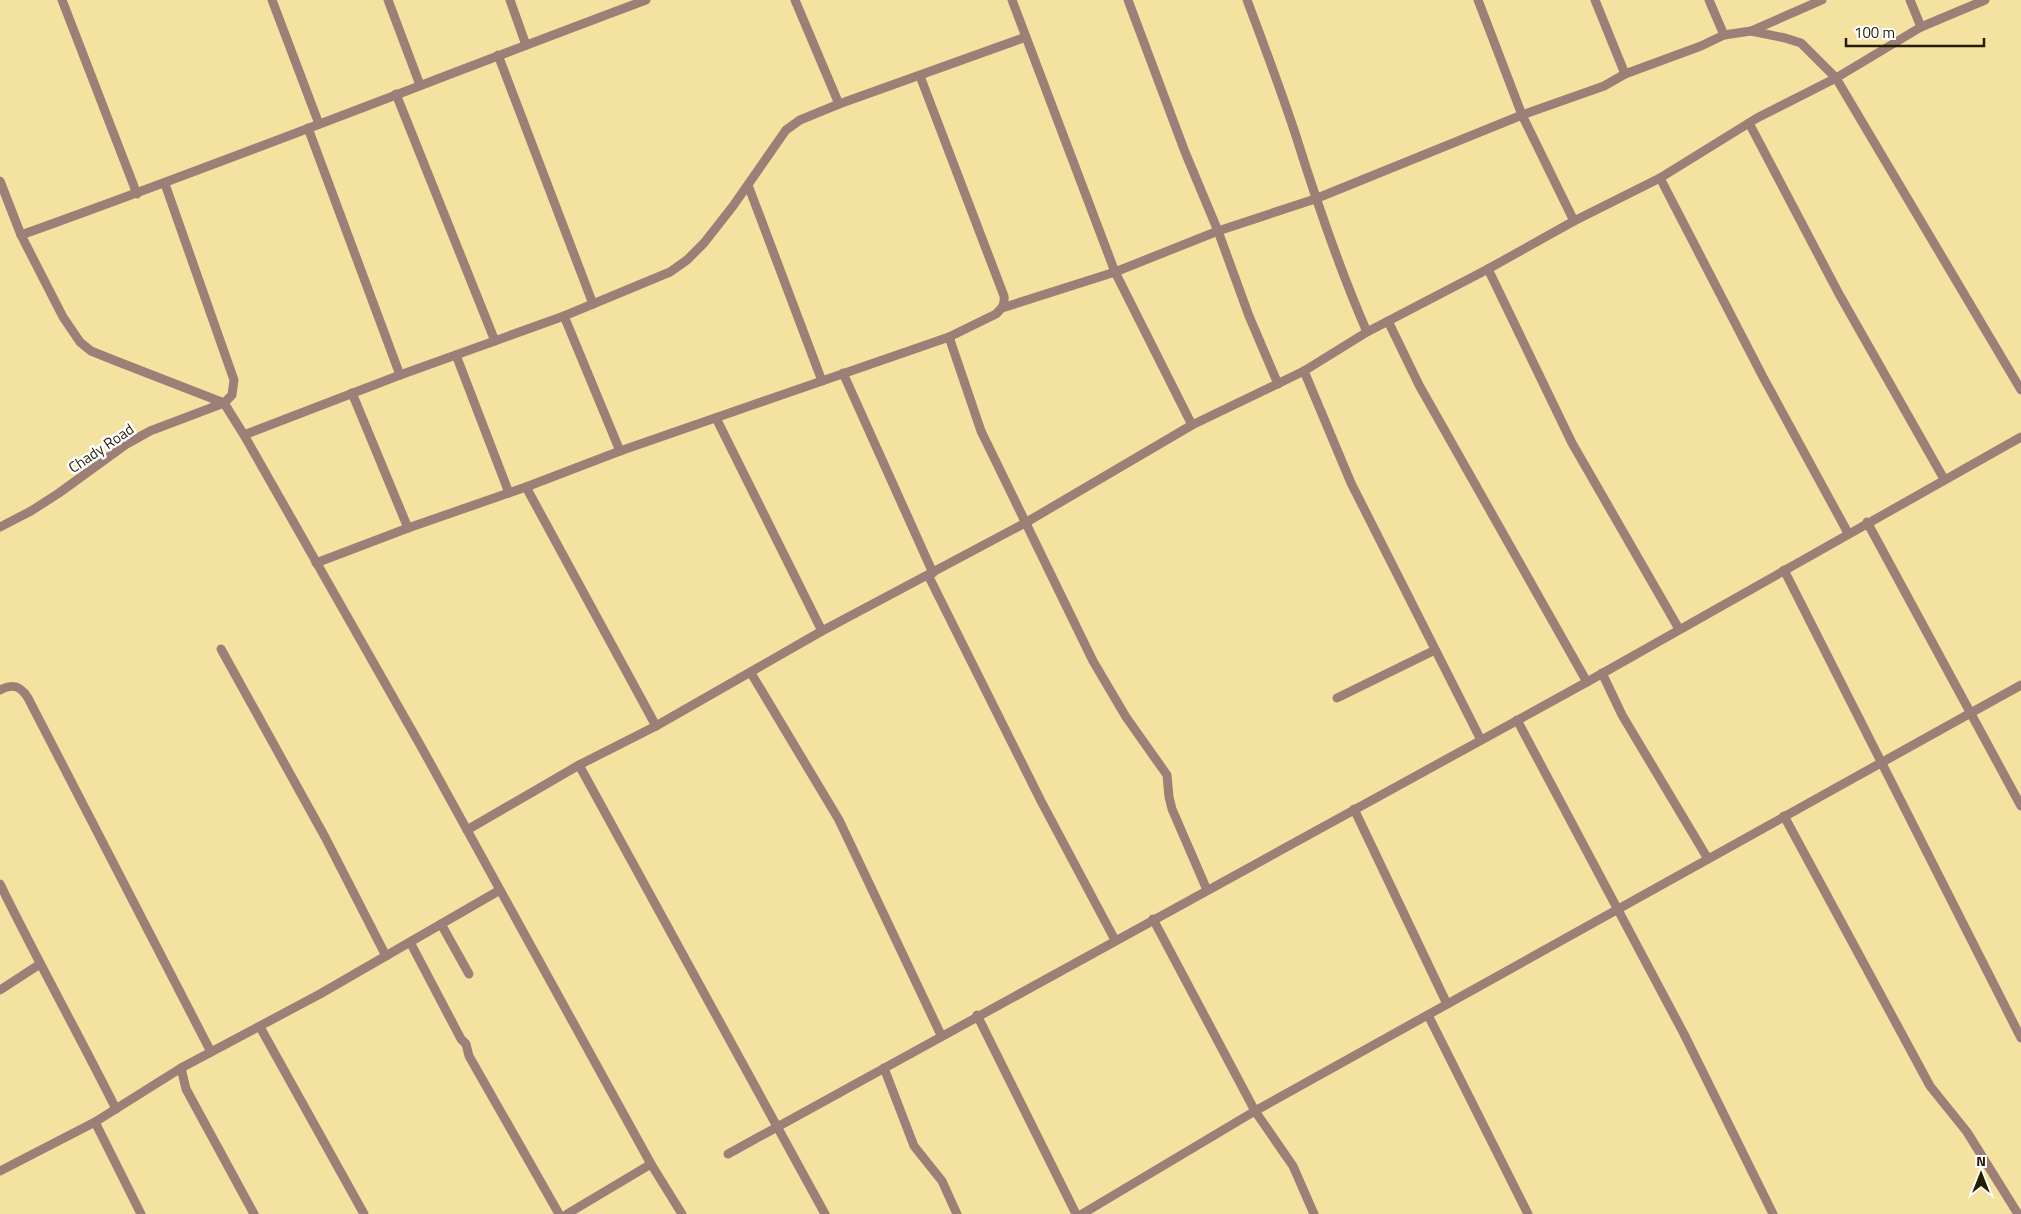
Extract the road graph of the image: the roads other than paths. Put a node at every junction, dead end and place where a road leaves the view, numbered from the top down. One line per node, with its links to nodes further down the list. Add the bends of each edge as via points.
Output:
1 (62, 0): 36 (street)
2 (272, 0): 30 (street)
3 (388, 0): 25 (street)
4 (510, 0): 20 (street)
5 (646, 0): 20 (street)
6 (795, 0): 27 (street)
7 (1012, 0): 19 (street)
8 (1128, 0): 39 (street)
9 (1247, 0): 37 (street, via 1296,135)
10 (1478, 0): 28 (street)
11 (1595, 0): 22 (street)
12 (1709, 0): 18 (street)
13 (1822, 0): 17 (street)
14 (1910, 0): 16 (street)
15 (1984, 0): 16 (street)
16 (1921, 27): 24 (street)
17 (1751, 31): 18 (street); 24 (street, via 1801,43)
18 (1724, 35): 22 (street)
19 (1026, 37): 23 (street); 42 (street)
20 (526, 45): 21 (street)
21 (498, 55): 25 (street); 43 (street)
22 (1626, 74): 28 (street, via 1604,86)
23 (920, 76): 27 (street); 44 (street, via 1004,296)
24 (1836, 78): 29 (street); 56 (street)
25 (420, 85): 26 (street)
26 (396, 94): 30 (street); 49 (street)
27 (839, 104): 35 (street, via 800,120 786,130)
28 (1522, 115): 37 (street); 38 (street)
29 (1749, 123): 32 (street); 64 (street, via 1838,294)
30 (319, 124): 31 (street)
31 (308, 128): 34 (street); 53 (street)
32 (1660, 178): 38 (street); 71 (street, via 1763,378)
33 (0, 181): 40 (street)
34 (165, 184): 36 (street); 58 (street, via 234,380 232,395)
35 (748, 185): 43 (street, via 687,260 670,272); 54 (street)
36 (137, 194): 40 (street)
37 (1315, 199): 39 (street); 47 (street)
38 (1574, 221): 41 (street)
39 (1218, 231): 42 (street); 55 (street)
40 (21, 235): 58 (street, via 62,317 80,342 116,362)
41 (1488, 269): 46 (street); 75 (street, via 1572,443)
42 (1115, 272): 44 (street); 60 (street)
43 (593, 304): 45 (street)
44 (1002, 308): 48 (street)
45 (564, 316): 49 (street); 63 (street)
46 (1388, 322): 47 (street); 81 (street, via 1419,385)
47 (1367, 332): 51 (street)
48 (949, 337): 52 (street); 68 (street, via 981,431)
49 (495, 341): 50 (street)
50 (456, 355): 53 (street); 66 (street)
51 (1304, 371): 55 (street); 78 (street, via 1351,483)
52 (844, 373): 54 (street); 74 (street)
53 (400, 375): 57 (street)
54 (822, 381): 59 (street)
55 (1278, 384): 60 (street)
56 (2021, 390)
57 (352, 393): 61 (street); 70 (street)
58 (224, 403): 61 (street); 69 (street, Chady Road, via 150,431 60,493)
59 (716, 418): 63 (street); 76 (street)
60 (1192, 425): 68 (street)
61 (244, 435): 72 (street)
62 (2021, 437): 64 (street)
63 (620, 451): 65 (street)
64 (1944, 479): 67 (street)
65 (526, 488): 66 (street); 87 (street)
66 (509, 493): 70 (street)
67 (1867, 522): 71 (street); 85 (street)
68 (1025, 523): 74 (street); 98 (street, via 1092,661 1167,775 1172,809)
69 (0, 528)
70 (408, 528): 72 (street)
71 (1848, 533): 73 (street)
72 (316, 563): 94 (street)
73 (1784, 570): 75 (street); 89 (street)
74 (930, 574): 76 (street); 102 (street, via 1041,801)
75 (1679, 629): 80 (street)
76 (822, 631): 79 (street)
77 (221, 649): 104 (street, via 325,837)
78 (1435, 650): 84 (street); 88 (street)
79 (751, 673): 87 (street); 112 (street, via 839,820)
80 (1602, 673): 81 (street); 95 (street, via 1622,715)
81 (1587, 682): 86 (street)
82 (2021, 684): 85 (street)
83 (0, 690): 114 (street, via 17,686 28,698)
84 (1338, 698)
85 (1969, 713): 89 (street); 91 (street)
86 (1518, 720): 88 (street); 99 (street)
87 (656, 726): 90 (street)
88 (1481, 740): 92 (street)
89 (1881, 762): 93 (street); 113 (street)
90 (579, 765): 94 (street); 120 (street)
91 (2021, 806)
92 (1354, 809): 98 (street); 108 (street)
93 (1784, 816): 95 (street); 137 (street, via 1930,1086 1967,1132)
94 (467, 830): 97 (street)
95 (1708, 859): 99 (street)
96 (0, 884): 105 (street)
97 (500, 890): 101 (street); 122 (street)
98 (1207, 890): 100 (street)
99 (1618, 910): 108 (street); 136 (street)
100 (1153, 919): 102 (street); 118 (street)
101 (441, 924): 103 (street); 106 (street)
102 (1115, 940): 110 (street)
103 (410, 942): 104 (street); 127 (street, via 466,1044 469,1056)
104 (386, 956): 111 (street)
105 (40, 964): 107 (street); 117 (street)
106 (469, 974)
107 (0, 990)
108 (1447, 1004): 109 (street)
109 (1428, 1014): 118 (street); 135 (street)
110 (977, 1016): 112 (street); 132 (street)
111 (260, 1027): 114 (street); 126 (street)
112 (941, 1035): 116 (street)
113 (2021, 1038)
114 (211, 1052): 115 (street)
115 (181, 1068): 117 (street); 125 (street, via 186,1089)
116 (884, 1068): 120 (street); 131 (street, via 914,1146 942,1181)
117 (116, 1109): 119 (street)
118 (1255, 1111): 133 (street); 134 (street, via 1293,1166)
119 (95, 1122): 123 (street); 124 (street)
120 (778, 1128): 121 (street); 130 (street)
121 (728, 1154)
122 (651, 1164): 128 (street); 129 (street)
123 (0, 1171)
124 (142, 1214)
125 (254, 1214)
126 (364, 1214)
127 (559, 1214)
128 (567, 1214)
129 (682, 1214)
130 (825, 1214)
131 (957, 1214)
132 (1076, 1214)
133 (1082, 1214)
134 (1314, 1214)
135 (1528, 1214)
136 (1773, 1214)
137 (2018, 1214)

